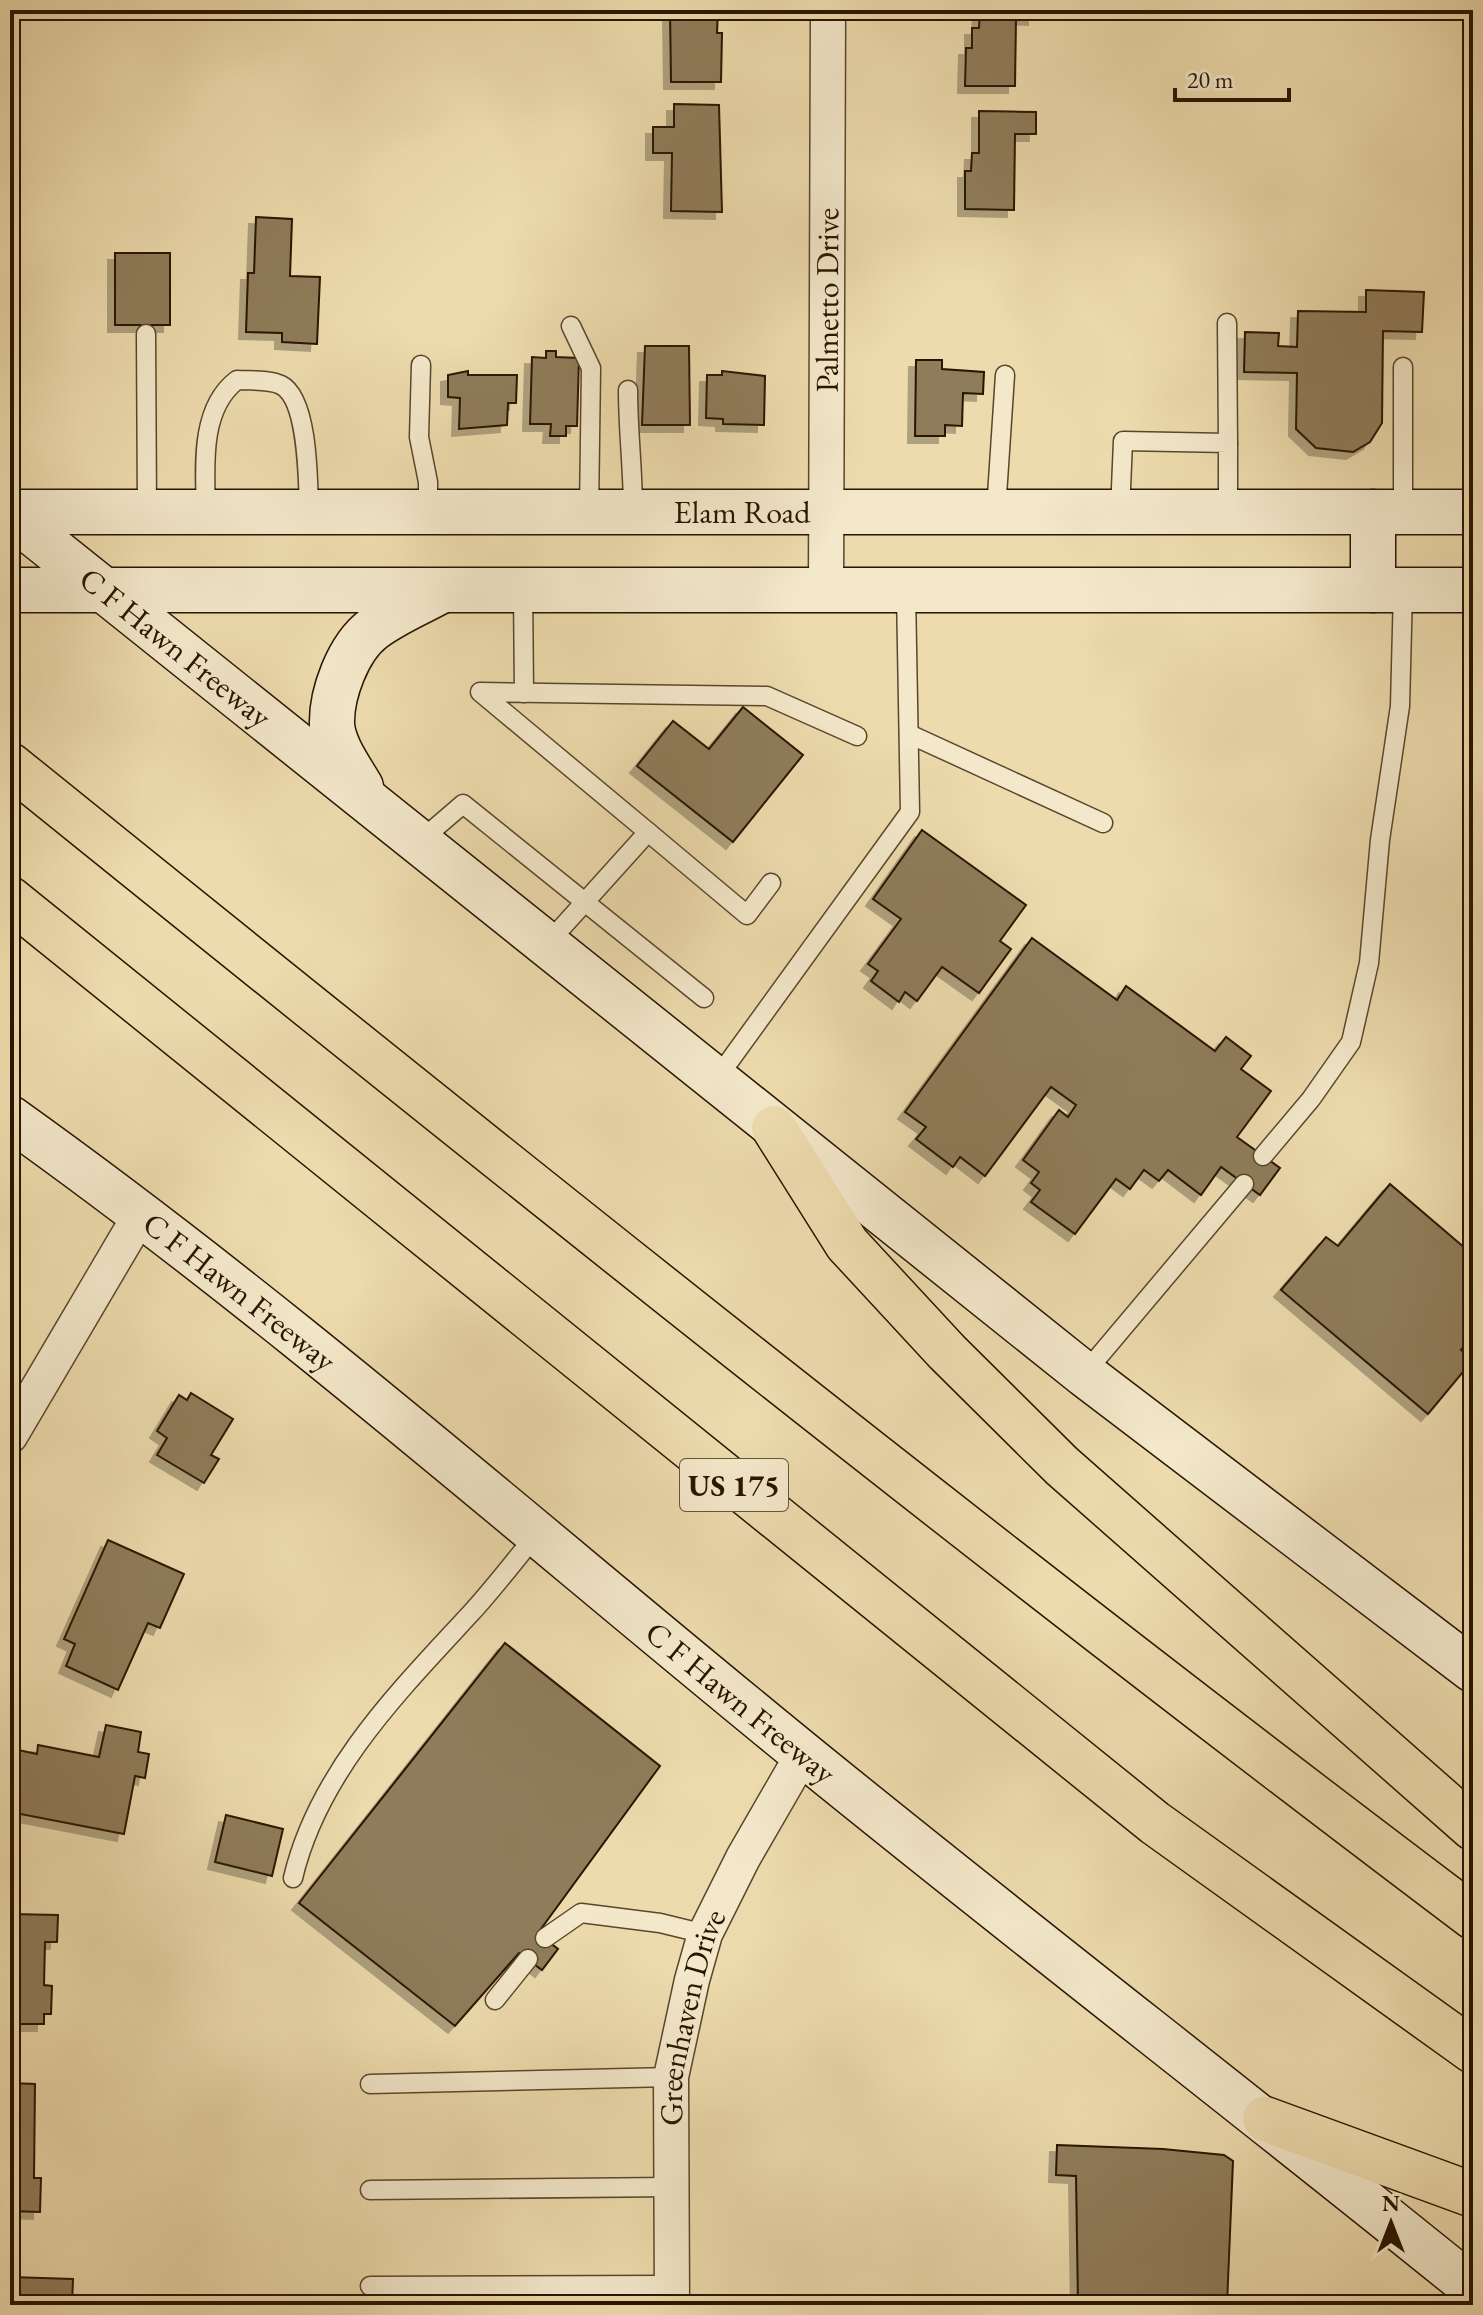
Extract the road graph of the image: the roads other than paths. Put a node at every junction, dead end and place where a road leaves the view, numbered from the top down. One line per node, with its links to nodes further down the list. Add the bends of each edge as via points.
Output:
1 (828, 10): 12 (street, Palmetto Drive)
2 (1227, 323): 9 (lane)
3 (571, 326): 17 (lane, via 591,368)
4 (146, 334): 14 (lane)
5 (421, 365): 10 (lane, via 419,437)
6 (1403, 367): 20 (lane)
7 (1005, 375): 13 (lane)
8 (628, 390): 11 (lane)
9 (1228, 443): 18 (lane, via 1123,441); 19 (lane)
10 (428, 511): 16 (main road, Elam Road); 17 (main road, Elam Road)
11 (633, 511): 12 (main road, Elam Road); 17 (main road, Elam Road)
12 (825, 511): 13 (main road, Elam Road); 29 (street, Palmetto Drive)
13 (996, 511): 18 (main road, Elam Road)
14 (147, 512): 15 (main road, Elam Road); 22 (main road, Elam Road)
15 (206, 512): 16 (main road, Elam Road); 16 (lane, via 214,406 237,380 281,385 294,397 305,443)
16 (309, 512)
17 (589, 512)
18 (1120, 512): 19 (main road, Elam Road)
19 (1228, 512): 20 (main road, Elam Road)
20 (1388, 512): 21 (main road, Elam Road); 24 (main road)
21 (1473, 512)
22 (10, 514): 26 (main road, C F Hawn Freeway)
23 (10, 590): 26 (main road)
24 (1388, 590): 25 (main road); 30 (main road); 47 (lane, via 1400,706 1369,963 1351,1042)
25 (1473, 590)
26 (108, 591): 27 (main road); 35 (main road, C F Hawn Freeway)
27 (440, 591): 28 (main road); 35 (main road, via 371,630 338,685 335,736)
28 (523, 591): 29 (main road); 31 (lane)
29 (826, 592): 30 (main road)
30 (906, 592): 32 (lane)
31 (524, 693): 33 (lane, via 767,696); 37 (lane, via 480,692)
32 (909, 734): 36 (lane); 44 (lane, via 910,812)
33 (857, 736)
34 (10, 765): 57 (highway, via 526,1182 1245,1746)
35 (368, 799): 38 (main road, C F Hawn Freeway)
36 (1103, 823)
37 (648, 832): 39 (lane, via 747,915); 41 (lane)
38 (420, 841): 41 (lane, via 463,804); 42 (main road, C F Hawn Freeway)
39 (771, 883)
40 (10, 899): 62 (highway, US 175, via 1155,1823)
41 (586, 901): 42 (lane); 43 (lane)
42 (547, 944): 44 (main road, C F Hawn Freeway)
43 (704, 998)
44 (715, 1081): 46 (main road, C F Hawn Freeway)
45 (10, 1118): 49 (main road, C F Hawn Freeway)
46 (774, 1128): 50 (main road, C F Hawn Freeway); 55 (highway, via 847,1244 947,1352 1062,1466)
47 (1263, 1156)
48 (1244, 1184): 50 (lane)
49 (142, 1212): 51 (street); 52 (main road, C F Hawn Freeway)
50 (1084, 1374): 53 (main road, C F Hawn Freeway)
51 (10, 1436)
52 (539, 1532): 54 (main road, C F Hawn Freeway); 56 (lane, via 382,1709 302,1838)
53 (1473, 1670)
54 (803, 1754): 58 (street, Greenhaven Drive); 65 (main road, C F Hawn Freeway)
55 (1473, 1828)
56 (293, 1878)
57 (1473, 1917)
58 (705, 1934): 59 (lane, via 581,1913); 63 (street, Greenhaven Drive)
59 (545, 1938)
60 (528, 1959): 61 (lane)
61 (495, 2000)
62 (1473, 2051)
63 (671, 2077): 64 (lane); 66 (street, Greenhaven Drive)
64 (370, 2084)
65 (1265, 2119): 68 (highway); 70 (main road, C F Hawn Freeway)
66 (671, 2187): 67 (lane); 71 (street, Greenhaven Drive)
67 (370, 2190)
68 (1473, 2195)
69 (370, 2286): 71 (lane)
70 (1473, 2288)
71 (672, 2295)

